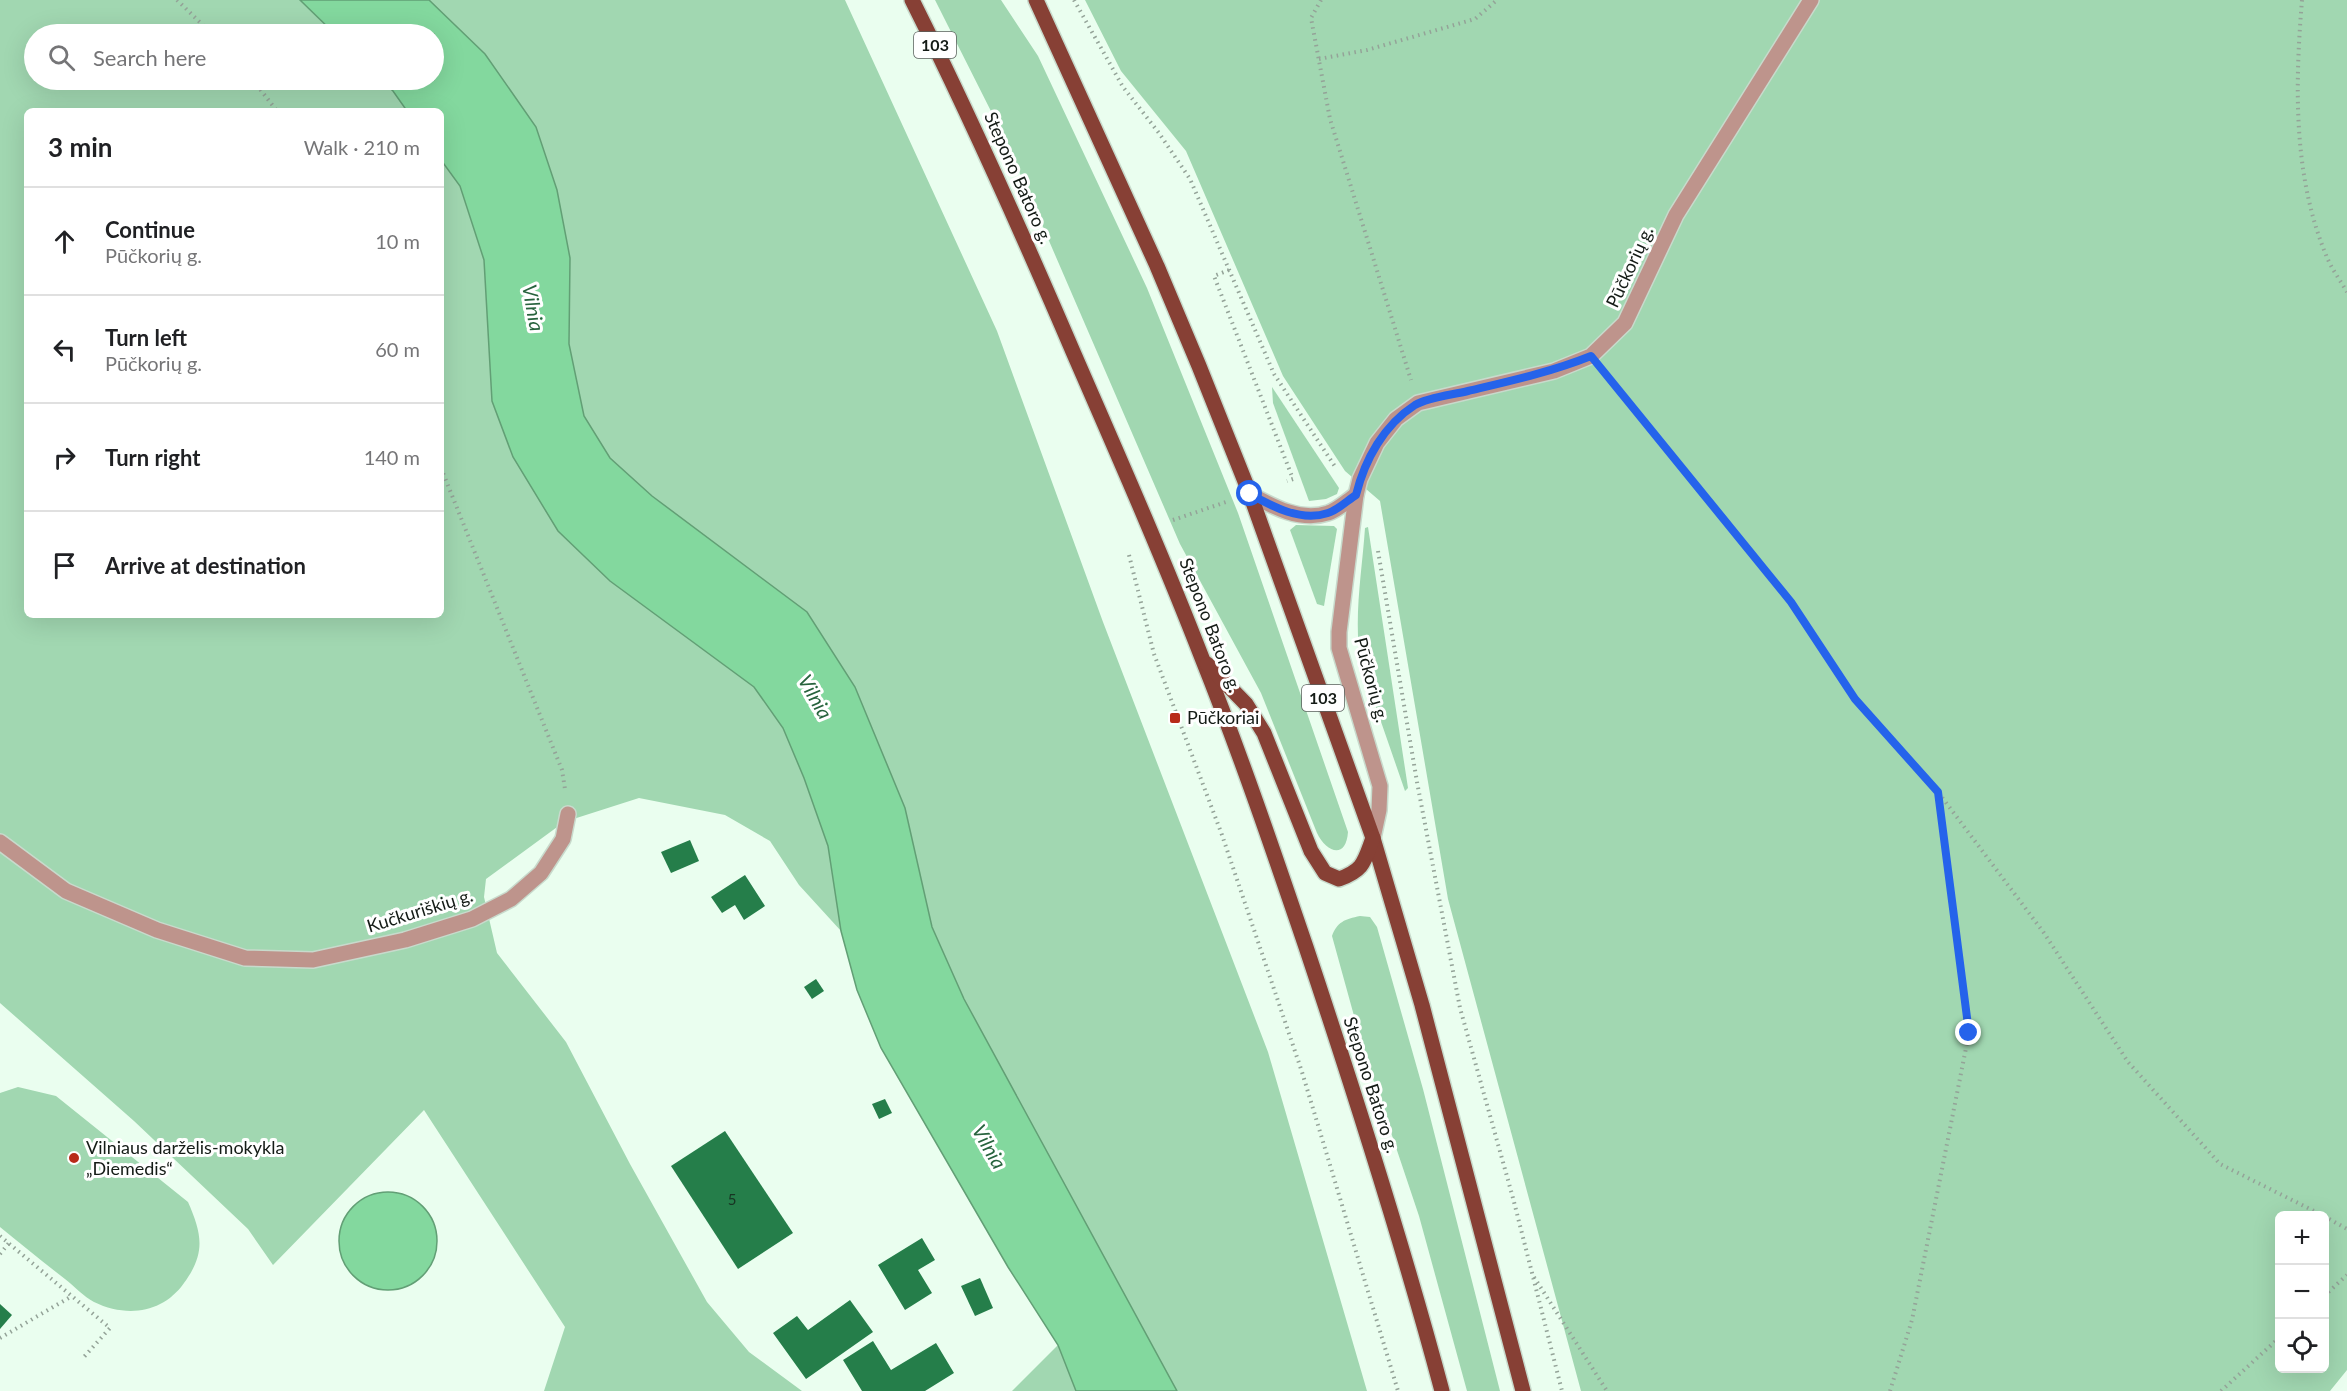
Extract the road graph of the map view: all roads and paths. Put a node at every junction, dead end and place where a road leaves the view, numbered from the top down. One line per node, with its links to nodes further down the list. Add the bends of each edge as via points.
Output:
1 (177, 0): 9 (path)
2 (912, 0): 21 (main road, Stepono Batoro g. / 103, via 957,90 1052,303)
3 (1036, 0): 17 (main road, 103, via 1157,266)
4 (1074, 0): 18 (path, via 1123,87 1190,179 1275,375)
5 (1321, 0): 10 (path, via 1311,18)
6 (1497, 0): 10 (path, via 1474,19 1367,50)
7 (1811, 0): 14 (street, Pūčkorių g., via 1676,215 1625,323)
8 (2302, 0): 13 (path, via 2297,64 2299,137 2320,237 2326,256)
9 (202, 24)
10 (1319, 59): 15 (path, via 1330,119)
11 (261, 90): 12 (path)
12 (275, 108)
13 (2347, 291)
14 (1591, 356): 15 (street, Pūčkorių g., via 1554,371); 22 (path, via 1791,602 1855,699)
15 (1418, 403): 18 (street, Pūčkorių g., via 1396,419 1377,443)
16 (444, 475): 23 (path, via 562,770)
17 (1250, 494): 18 (street, via 1290,513 1307,515 1329,513); 24 (main road, 103)
18 (1356, 495): 24 (street, Pūčkorių g., via 1339,648 1380,786)
19 (1377, 546): 32 (path, via 1460,1008)
20 (1127, 548): 39 (path, via 1154,654 1222,835 1302,1072)
21 (1203, 659): 24 (main road, via 1246,704 1264,733 1311,851 1325,873 1339,879 1353,874 1364,862); 40 (main road, Stepono Batoro g. / 103, via 1334,1031 1409,1270)
22 (1938, 792): 26 (path, via 2044,933 2128,1062 2220,1164); 44 (path, via 1969,1033 1912,1320)
23 (568, 814): 25 (street, Kučkuriškių g., via 563,839 541,873 511,899 472,919 405,940 313,960 245,958 158,930 66,891)
24 (1373, 838): 41 (main road, 103, via 1422,1005)
25 (0, 842)
26 (2314, 1211)
27 (2329, 1219): 28 (path)
28 (2347, 1229)
29 (0, 1236): 30 (path)
30 (9, 1244): 31 (path); 35 (path)
31 (0, 1254)
32 (1532, 1274): 42 (path); 43 (path)
33 (2347, 1275): 34 (path)
34 (2329, 1292)
35 (72, 1296): 36 (path); 38 (path, via 110,1328)
36 (0, 1338)
37 (2275, 1342): 45 (path)
38 (83, 1358)
39 (1398, 1391)
40 (1442, 1391)
41 (1523, 1391)
42 (1562, 1391)
43 (1606, 1391)
44 (1890, 1391)
45 (2221, 1391)

